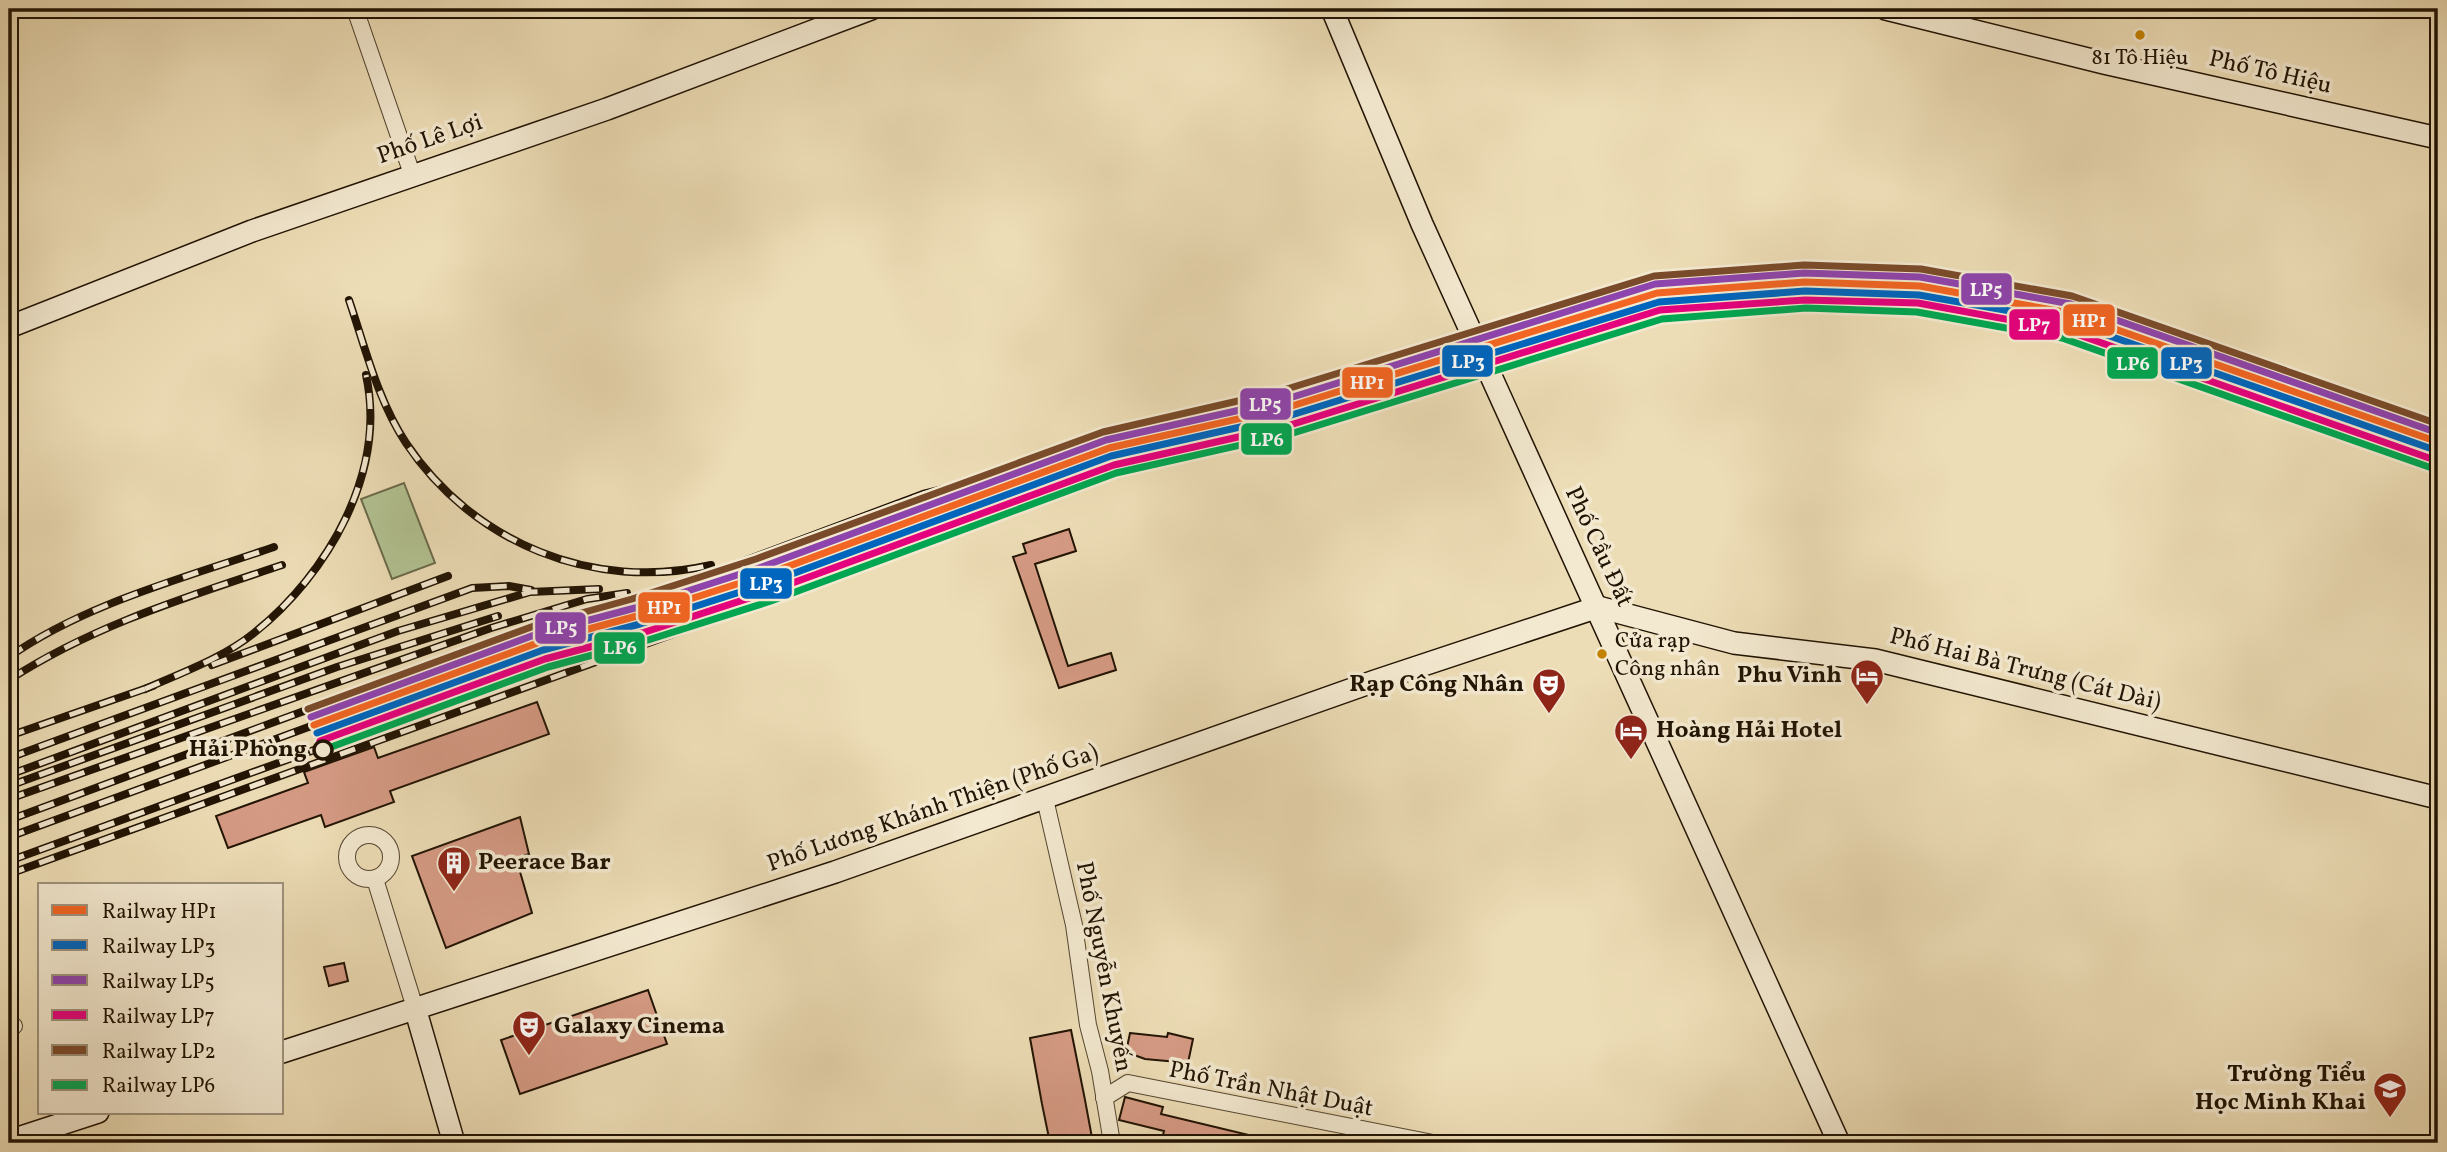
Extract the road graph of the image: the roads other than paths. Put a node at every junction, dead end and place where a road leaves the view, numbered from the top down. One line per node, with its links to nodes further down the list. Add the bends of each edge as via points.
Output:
1 (355, 9): 6 (street)
2 (871, 9): 6 (main road, Phố Lê Lợi, via 607,109)
3 (1332, 9): 8 (main road, Phố Cầu Đất, via 1422,224)
4 (1886, 9): 5 (main road, Phố Tô Hiệu)
5 (2438, 138)
6 (412, 174): 7 (main road, Phố Lê Lợi, via 241,235)
7 (9, 327)
8 (1598, 607): 9 (main road, Phố Hai Bà Trưng (Cát Dài), via 1734,643 1875,660); 10 (main road, Phố Lương Khánh Thiện (Phố Ga)); 22 (main road, Phố Cầu Đất)
9 (2438, 798)
10 (1045, 799): 12 (main road, Phố Lương Khánh Thiện (Phố Ga)); 14 (street, Phố Nguyễn Khuyến)
11 (375, 878): 12 (street)
12 (415, 1008): 13 (main road, Phố Lương Khánh Thiện (Phố Ga)); 19 (main road)
13 (284, 1051)
14 (1100, 1071): 15 (street, Phố Trần Nhật Duật); 16 (street, Phố Nguyễn Khuyến)
15 (1128, 1083): 16 (street); 21 (street, Phố Trần Nhật Duật)
16 (1104, 1098): 20 (street, Phố Nguyễn Khuyến)
17 (92, 1114): 18 (main road)
18 (9, 1141)
19 (454, 1143)
20 (1112, 1143)
21 (1433, 1143)
22 (1839, 1143)

